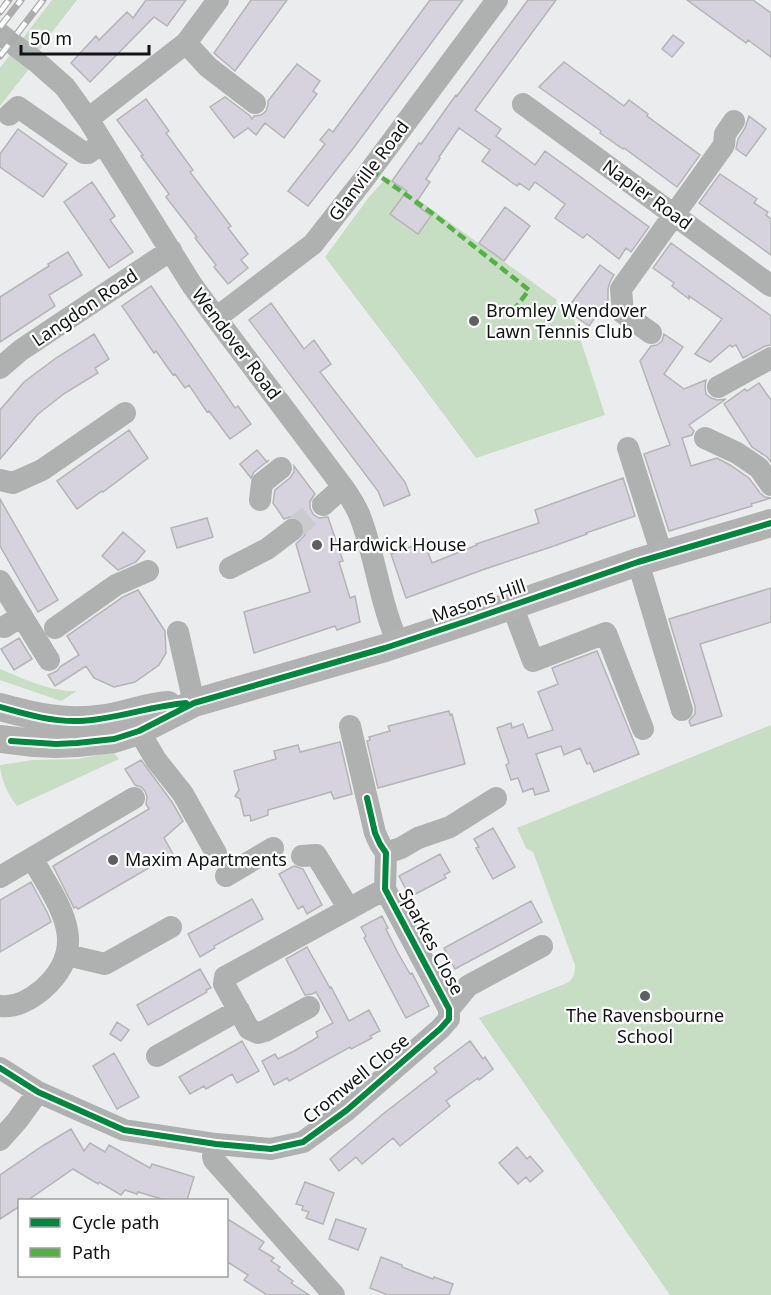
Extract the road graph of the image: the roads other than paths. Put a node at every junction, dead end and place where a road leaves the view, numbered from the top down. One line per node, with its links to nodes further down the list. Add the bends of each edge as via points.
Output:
1 (218, 0): 4 (street)
2 (485, 4): 14 (street, Glanville Road, via 364,179 313,244)
3 (0, 34): 8 (street, Wendover Road, via 65,87)
4 (186, 43): 5 (street, via 208,67); 8 (street)
5 (255, 103)
6 (523, 104): 11 (street, Napier Road)
7 (9, 115): 10 (street, via 18,107 84,153)
8 (87, 119): 10 (street, Wendover Road)
9 (734, 121): 11 (street, via 725,134 724,145)
10 (103, 143): 12 (street, Wendover Road)
11 (674, 214): 13 (street, Napier Road); 15 (street, via 621,289 623,313)
12 (171, 250): 14 (street, Wendover Road); 16 (street, Langdon Road)
13 (771, 286)
14 (216, 318): 25 (street, Wendover Road)
15 (651, 333)
16 (0, 368)
17 (770, 371): 18 (street)
18 (718, 387)
19 (125, 413): 23 (street, via 42,470 13,483)
20 (705, 438): 24 (street, via 759,468)
21 (628, 448): 30 (street)
22 (282, 468): 26 (street, via 262,483)
23 (0, 480)
24 (771, 484)
25 (343, 487): 27 (street); 37 (street, Wendover Road, via 361,520)
26 (260, 500)
27 (322, 505)
28 (771, 523): 30 (main road, Masons Hill)
29 (292, 530): 31 (street, via 267,549)
30 (650, 558): 34 (main road, Masons Hill); 41 (street)
31 (230, 567)
32 (147, 572): 35 (street, via 117,585)
33 (0, 581): 38 (street, via 13,622)
34 (512, 605): 37 (main road, Masons Hill); 43 (street, via 533,662 606,633)
35 (55, 628)
36 (178, 632): 39 (street)
37 (398, 643): 39 (main road, Masons Hill)
38 (49, 660)
39 (195, 703): 40 (main road, Masons Hill, via 78,721 43,718); 44 (main road, Masons Hill)
40 (0, 707)
41 (682, 710)
42 (350, 726): 52 (street, Sparkes Close, via 375,833)
43 (644, 729)
44 (139, 731): 46 (main road, Masons Hill, via 114,739); 51 (street, via 183,794)
45 (0, 739): 46 (main road, Masons Hill)
46 (34, 743): 47 (main road)
47 (0, 759)
48 (134, 798): 54 (street)
49 (496, 798): 52 (street, via 450,827)
50 (273, 848): 55 (street)
51 (216, 853)
52 (386, 853): 57 (street, Sparkes Close)
53 (302, 856): 58 (street, via 316,855)
54 (32, 858): 56 (street); 61 (street, via 66,920)
55 (226, 876)
56 (0, 877)
57 (386, 889): 58 (street, Sparkes Close); 65 (street, Sparkes Close)
58 (349, 909): 64 (street, Sparkes Close, via 225,978 224,984)
59 (171, 927): 61 (street, via 105,964)
60 (542, 946): 65 (street, Cromwell Close, via 468,986)
61 (67, 955): 63 (street, via 62,967 37,994)
62 (309, 1007): 64 (street, Sparkes Close, via 258,1033 249,1029)
63 (1, 1009)
64 (239, 1010): 66 (street)
65 (444, 1019): 70 (street, Cromwell Close, via 346,1110 303,1142 271,1149)
66 (157, 1056)
67 (0, 1068): 68 (street, Cromwell Close)
68 (38, 1092): 69 (street); 70 (street, Cromwell Close, via 124,1130)
69 (0, 1140)
70 (216, 1144): 71 (street, via 214,1160)
71 (334, 1295)

